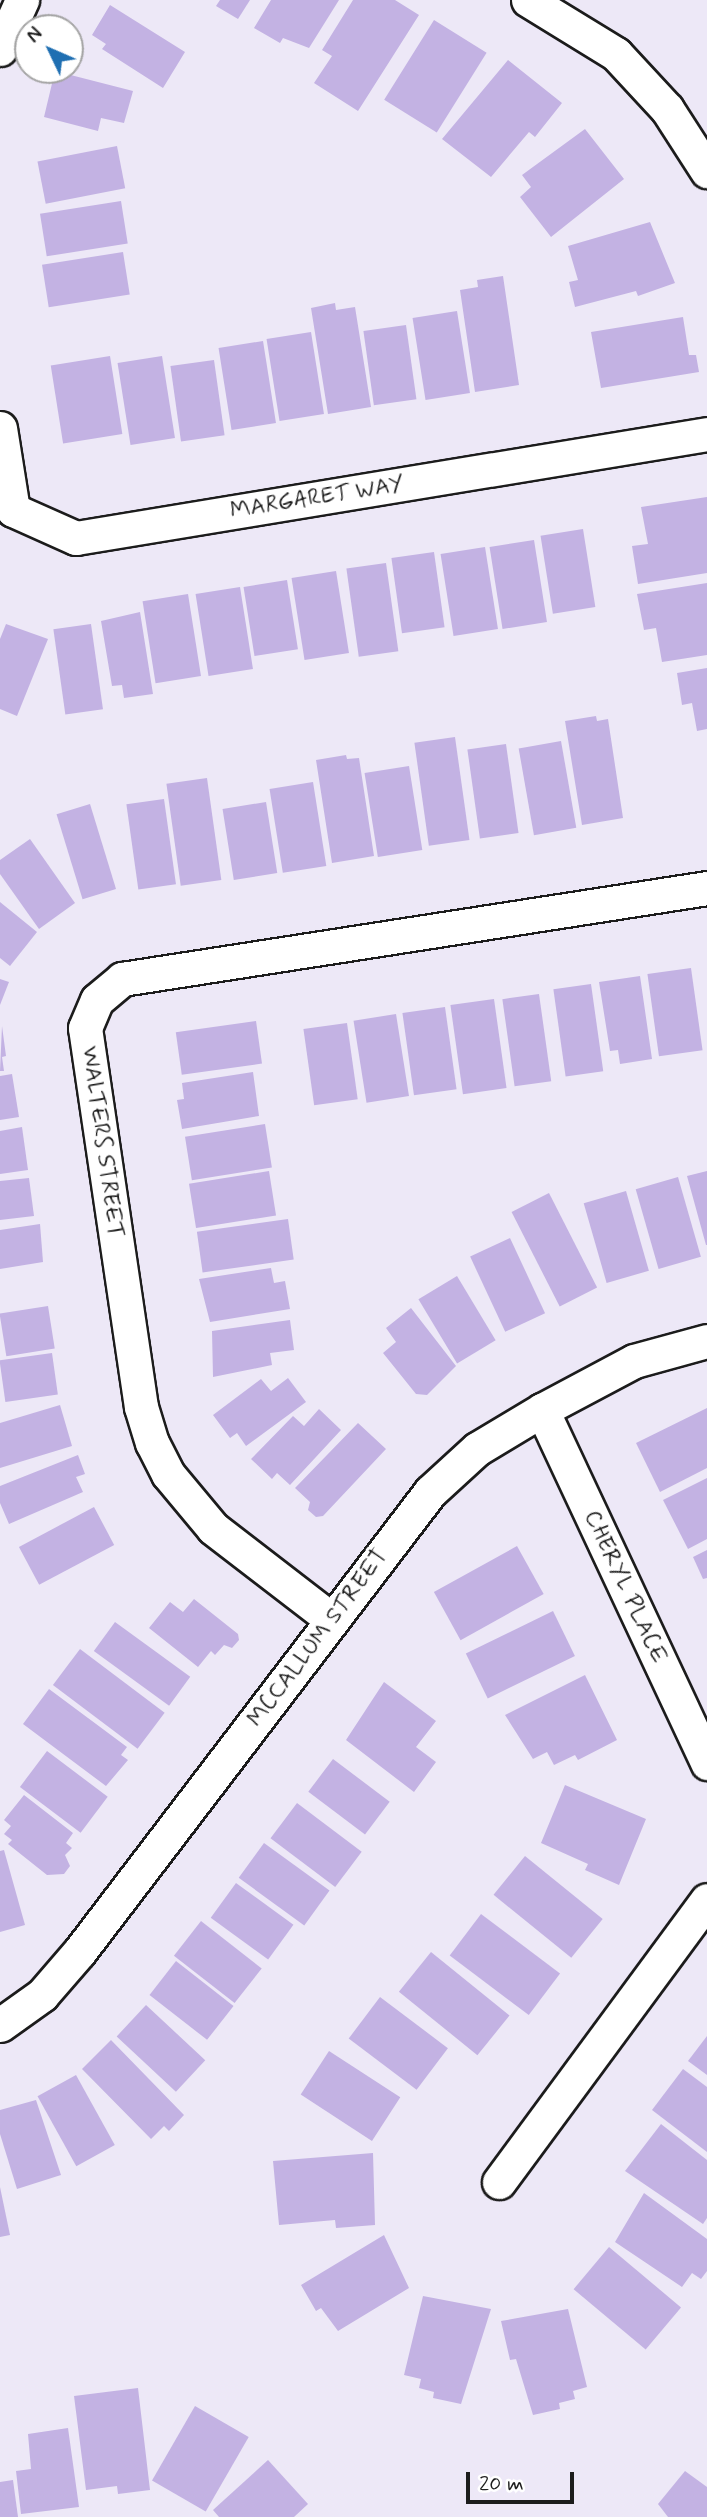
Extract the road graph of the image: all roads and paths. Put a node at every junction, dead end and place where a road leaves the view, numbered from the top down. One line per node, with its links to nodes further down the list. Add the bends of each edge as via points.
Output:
1 (22, 0): 3 (street)
2 (528, 0): 4 (street, via 616,54 667,109)
3 (0, 49)
4 (707, 171)
5 (0, 428): 6 (street, MARGARET WAY, via 13,510 76,538)
6 (707, 434)
7 (707, 888): 10 (street, WALTERS STREET, via 122,979 97,1000 85,1028 141,1407 152,1443 169,1474 213,1528)
8 (707, 1341): 9 (street, MCCALLUM STREET, via 634,1361)
9 (542, 1410): 10 (street, MCCALLUM STREET, via 477,1449 430,1492); 11 (street, CHERYL PLACE)
10 (331, 1619): 13 (street, MCCALLUM STREET, via 80,1951 41,1995)
11 (707, 1763)
12 (707, 1900): 14 (street)
13 (0, 2025)
14 (499, 2182)

